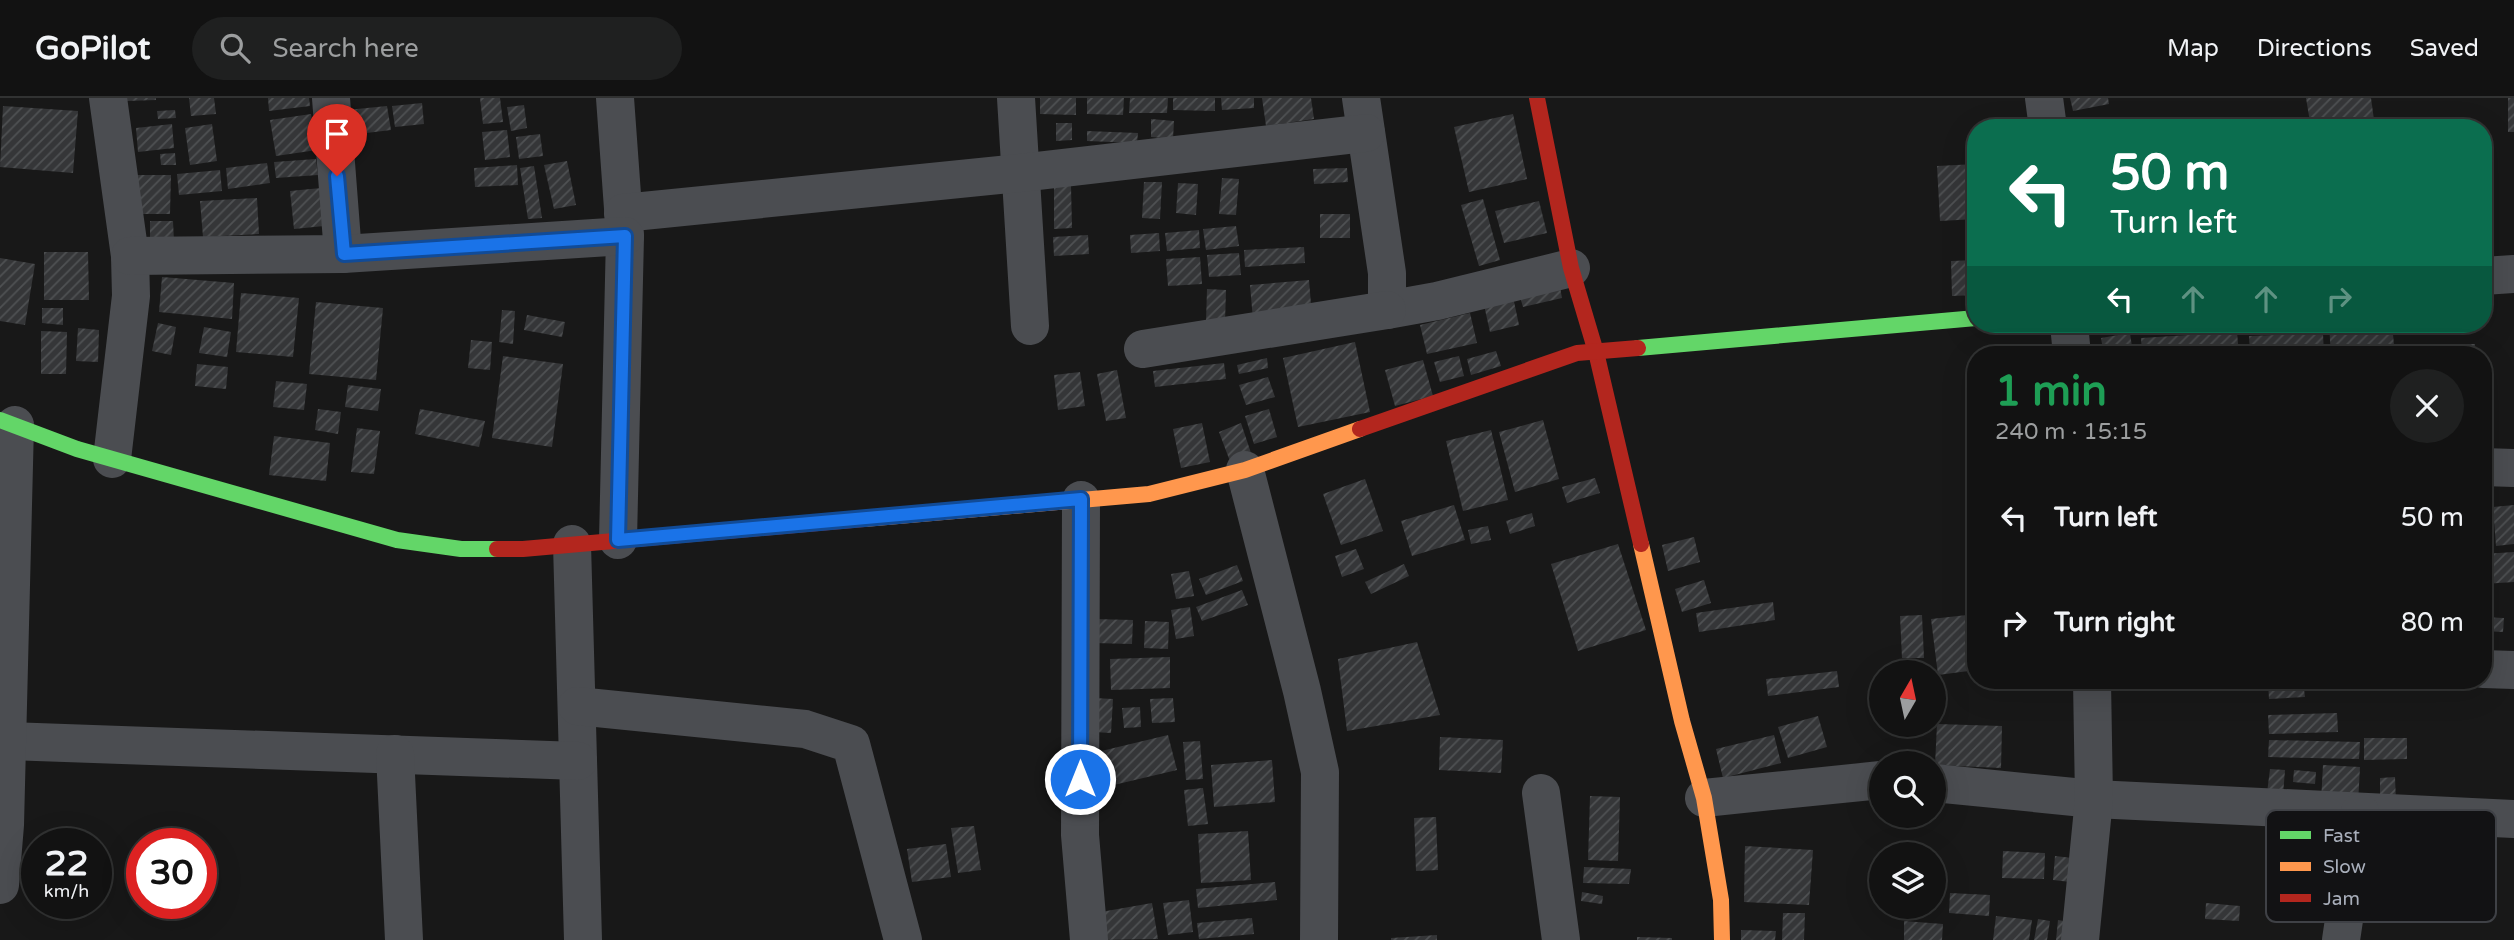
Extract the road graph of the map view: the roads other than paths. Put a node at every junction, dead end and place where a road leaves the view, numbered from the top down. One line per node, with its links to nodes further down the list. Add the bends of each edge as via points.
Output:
1 (108, 98): 12 (street)
2 (331, 98): 11 (street)
3 (615, 98): 10 (street)
4 (1016, 98): 9 (street)
5 (1537, 98): 13 (street)
6 (2044, 98): 8 (street)
7 (1364, 116): 9 (street); 16 (street, via 1387,274)
8 (2047, 119)
9 (1020, 173): 10 (street); 18 (street)
10 (624, 224): 11 (street); 27 (street)
11 (344, 254): 12 (street)
12 (130, 256): 22 (street, via 131,296)
13 (1571, 268): 16 (street); 20 (street)
14 (2514, 274): 15 (street)
15 (2492, 275)
16 (1387, 310): 19 (street)
17 (1967, 319): 20 (street)
18 (1030, 327)
19 (1143, 349)
20 (1597, 352): 25 (street, via 1577,354); 39 (street)
21 (8, 422): 22 (street); 33 (street)
22 (112, 459): 28 (street, via 397,540 461,549)
23 (2492, 467): 24 (street)
24 (2514, 468)
25 (1245, 470): 26 (street, via 1149,494); 51 (street, via 1320,772)
26 (1081, 499): 27 (street); 50 (street, via 1080,835)
27 (618, 540): 28 (street)
28 (572, 544): 32 (street)
29 (2492, 669): 30 (street)
30 (2514, 670)
31 (2092, 689): 40 (street)
32 (577, 706): 35 (street); 49 (street, via 805,729 851,744)
33 (8, 741): 34 (street); 44 (street)
34 (395, 754): 35 (street); 47 (street)
35 (578, 761): 48 (street)
36 (1869, 781): 39 (street)
37 (1946, 784): 40 (street)
38 (1541, 793): 52 (street)
39 (1704, 798): 53 (street, via 1721,900)
40 (2094, 799): 41 (street); 54 (street)
41 (2319, 810)
42 (2496, 818): 43 (street)
43 (2514, 819)
44 (3, 824): 45 (street)
45 (0, 885)
46 (2344, 922): 55 (street)
47 (404, 940)
48 (583, 940)
49 (903, 940)
50 (1089, 940)
51 (1319, 940)
52 (1561, 940)
53 (1722, 940)
54 (2080, 940)
55 (2341, 940)

